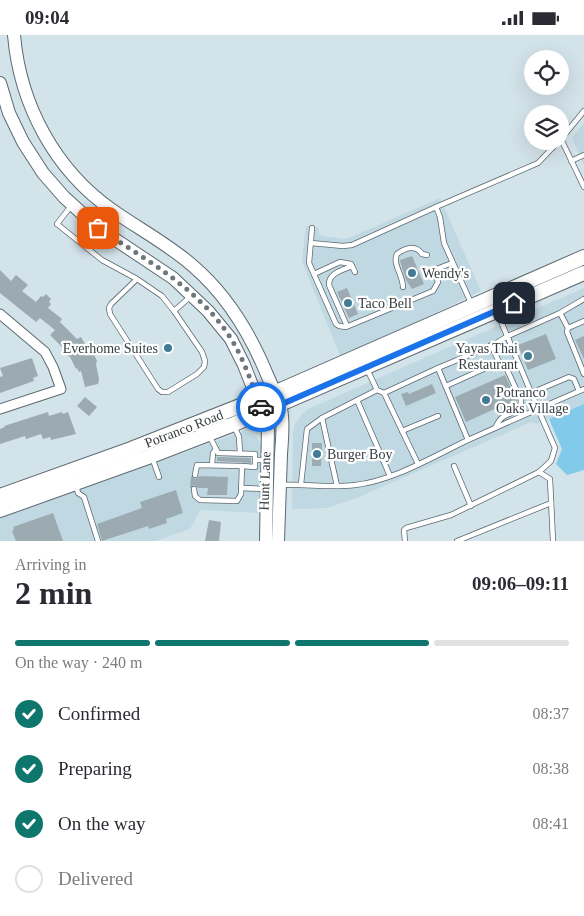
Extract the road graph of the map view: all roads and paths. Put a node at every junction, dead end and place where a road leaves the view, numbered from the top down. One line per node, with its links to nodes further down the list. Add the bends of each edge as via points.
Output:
1 (14, 35): 10 (main road, Hunt Lane, via 20,75 34,116 53,149)
2 (0, 83): 11 (main road, Hunt Lane, via 9,113 29,152)
3 (584, 111): 4 (lane)
4 (569, 129)
5 (550, 150): 12 (lane, via 538,163)
6 (565, 150): 8 (lane)
7 (584, 155): 8 (lane)
8 (571, 161): 9 (lane)
9 (584, 187)
10 (87, 190): 11 (main road); 47 (main road, Hunt Lane, via 172,249 210,282 247,331)
11 (72, 205): 23 (lane, via 57,224 102,260); 25 (main road, Hunt Lane, via 98,228 163,270)
12 (436, 207): 14 (lane, via 352,245); 17 (lane)
13 (312, 228): 14 (lane)
14 (311, 243): 22 (lane, via 309,263)
15 (427, 255): 24 (lane, via 414,247 397,254)
16 (584, 257): 19 (main road, Potranco Road)
17 (452, 263): 27 (lane); 33 (lane, via 434,270 438,282 433,291)
18 (352, 266): 20 (lane); 22 (lane, via 340,262); 33 (lane, via 332,275 328,281)
19 (562, 267): 27 (main road, Potranco Road); 29 (main road, via 548,281 500,303)
20 (355, 271)
21 (584, 273): 29 (main road, Potranco Road)
22 (314, 274): 33 (lane, via 336,324)
23 (137, 279): 28 (lane, via 162,296); 28 (lane, via 111,304 110,315 162,392 168,392 197,374 205,361)
24 (403, 287)
25 (192, 295): 28 (lane); 49 (main road, Hunt Lane, via 227,333)
26 (584, 299): 30 (lane)
27 (472, 307): 37 (main road, via 472,313 416,340); 47 (main road, Potranco Road)
28 (174, 311)
29 (497, 311): 35 (lane); 37 (main road, Potranco Road)
30 (560, 313): 34 (lane); 35 (lane)
31 (0, 314): 50 (street, via 45,352 61,389)
32 (584, 321): 34 (lane)
33 (347, 326)
34 (568, 328): 41 (lane)
35 (508, 336): 36 (lane); 46 (lane)
36 (491, 345): 38 (lane); 40 (lane)
37 (405, 351): 39 (main road, Potranco Road)
38 (499, 363): 42 (lane); 55 (lane, via 505,365 521,406 502,417)
39 (366, 368): 43 (lane); 47 (main road, Potranco Road)
40 (438, 368): 42 (lane); 45 (lane)
41 (584, 374)
42 (446, 386): 58 (lane)
43 (377, 390): 45 (lane); 48 (lane)
44 (582, 390): 46 (lane, via 569,377); 51 (lane)
45 (384, 393): 56 (lane)
46 (531, 393): 51 (lane)
47 (277, 399): 49 (main road, Potranco Road); 75 (main road, Hunt Lane, via 282,424)
48 (357, 401): 53 (lane); 71 (lane)
49 (261, 406): 54 (main road, Potranco Road); 61 (main road, Potranco Road); 63 (main road, Hunt Lane, via 268,428)
50 (0, 409)
51 (538, 409): 55 (lane); 68 (lane, via 555,449 551,461)
52 (438, 416): 56 (lane)
53 (322, 418): 74 (lane, via 306,433); 76 (lane)
54 (234, 424): 57 (main road, Potranco Road); 62 (lane)
55 (494, 428): 58 (lane)
56 (402, 431): 64 (lane)
57 (209, 434): 60 (lane); 61 (main road, Potranco Road)
58 (468, 440): 64 (lane)
59 (131, 449): 61 (main road, Potranco Road); 70 (main road, Potranco Road); 73 (main road, via 113,462 76,476)
60 (216, 449): 62 (lane, via 218,453); 65 (lane)
61 (149, 450): 72 (lane); 73 (main road, Potranco Road)
62 (240, 453): 63 (lane, via 255,454)
63 (262, 460): 66 (lane, via 255,467); 79 (main road, Hunt Lane)
64 (418, 464): 71 (lane)
65 (212, 465): 66 (lane); 69 (lane, via 197,465)
66 (242, 466): 77 (lane)
67 (454, 466): 83 (lane)
68 (539, 472): 82 (lane, via 550,479); 83 (lane)
69 (194, 475)
70 (59, 476): 80 (main road, Potranco Road); 81 (main road, via 35,490)
71 (390, 476): 76 (lane)
72 (159, 477)
73 (75, 484): 84 (main road, Potranco Road); 86 (lane, via 78,493 84,497)
74 (301, 484): 75 (lane); 76 (lane)
75 (280, 485): 89 (main road, Hunt Lane)
76 (337, 487)
77 (241, 488): 78 (lane, via 240,497 233,502 200,500); 79 (lane)
78 (194, 489)
79 (267, 489): 85 (main road, Hunt Lane)
80 (0, 496)
81 (0, 502)
82 (551, 503): 91 (lane); 92 (lane)
83 (471, 506): 90 (lane, via 406,528)
84 (0, 510)
85 (267, 510): 87 (main road, Hunt Lane); 88 (main road, via 273,513)
86 (98, 541)
87 (266, 541)
88 (272, 541)
89 (278, 541)
90 (405, 541)
91 (458, 541)
92 (553, 541)

